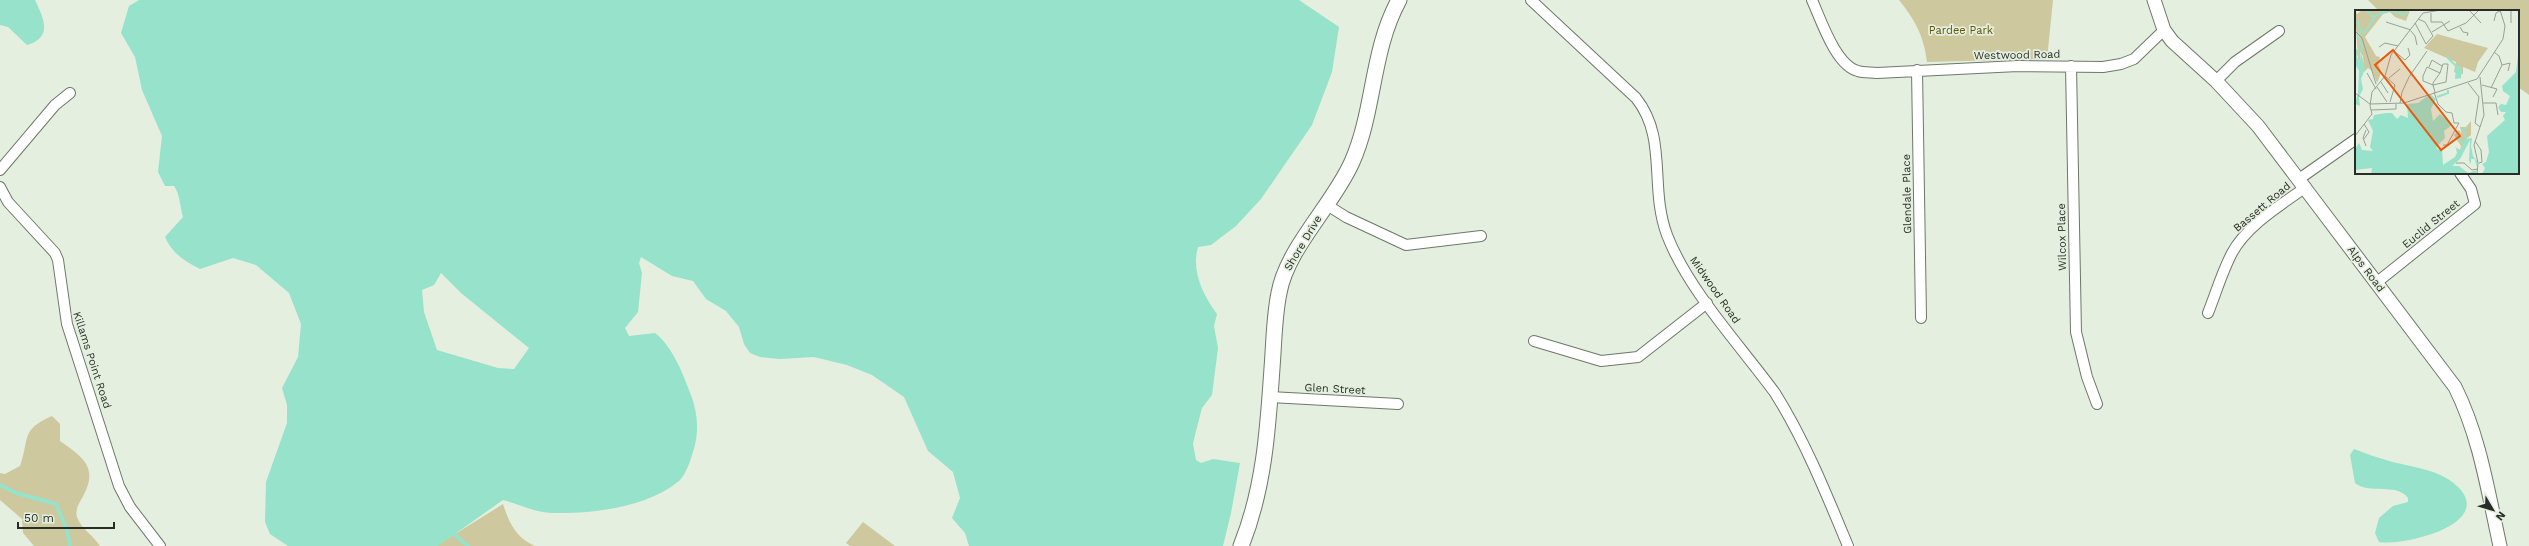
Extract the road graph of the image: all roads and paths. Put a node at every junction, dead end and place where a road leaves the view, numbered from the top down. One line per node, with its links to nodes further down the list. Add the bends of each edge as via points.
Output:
1 (1399, 0): 16 (main road, Shore Drive, via 1381,40 1359,144 1348,170)
2 (1531, 0): 19 (street, Midwood Road, via 1645,108 1653,125 1657,187 1667,235 1684,270)
3 (1812, 0): 8 (street, Westwood Road, via 1838,54 1845,63 1858,72)
4 (2154, 0): 5 (street)
5 (2164, 30): 7 (street, Westwood Road, via 2134,59 2122,64 2103,67); 9 (street, Alps Road, via 2177,46)
6 (2279, 31): 9 (street, via 2235,62)
7 (2071, 66): 8 (street, Westwood Road); 25 (street, Wilcox Place, via 2076,332 2087,377)
8 (1917, 70): 21 (street, Glendale Place)
9 (2216, 81): 14 (street, Alps Road, via 2258,126)
10 (70, 93): 12 (street, via 55,105)
11 (2355, 140): 14 (street, Bassett Road)
12 (0, 170)
13 (2461, 174): 18 (street, Euclid Street, via 2471,189 2475,204)
14 (2303, 183): 18 (street, Alps Road); 20 (street, Bassett Road, via 2240,241 2232,252)
15 (0, 187): 26 (street, Killams Point Road, via 8,202 55,253 67,324 119,486 130,507)
16 (1327, 205): 17 (street, via 1346,217 1406,245); 23 (main road, Shore Drive, via 1290,262 1282,281 1277,306)
17 (1481, 236)
18 (2376, 283): 29 (street, Alps Road, via 2437,361 2465,407 2476,440)
19 (1707, 303): 22 (street, via 1638,357 1600,360); 28 (street, Midwood Road, via 1788,413)
20 (2208, 313)
21 (1921, 318)
22 (1534, 341)
23 (1270, 397): 24 (street, Glen Street); 27 (main road, Shore Drive, via 1262,473)
24 (1398, 404)
25 (2097, 404)
26 (160, 546)
27 (1241, 546)
28 (1848, 546)
29 (2500, 546)

